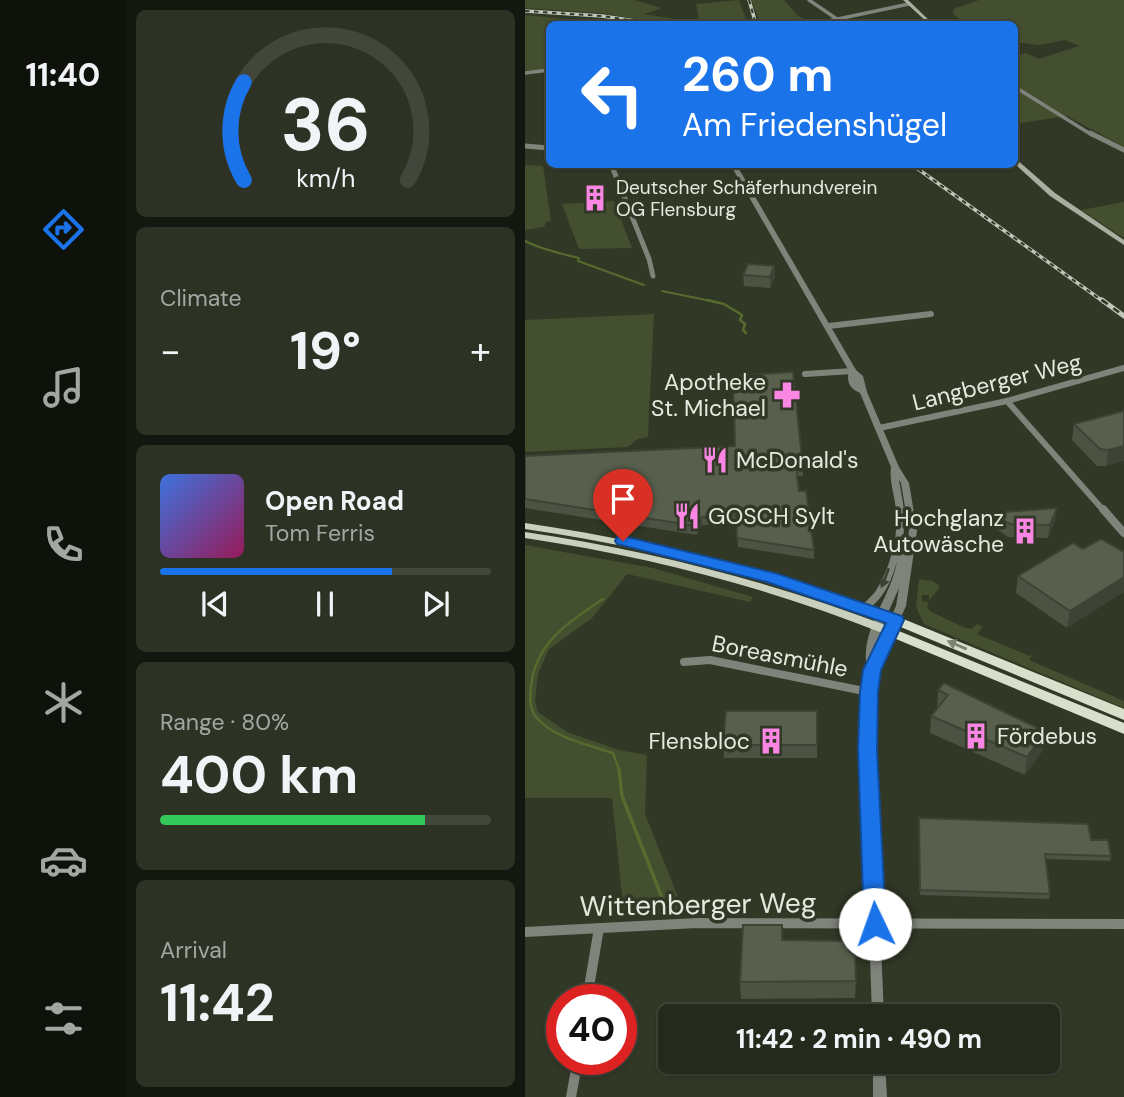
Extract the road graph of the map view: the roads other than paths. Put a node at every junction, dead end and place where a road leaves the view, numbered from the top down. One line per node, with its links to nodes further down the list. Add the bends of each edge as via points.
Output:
1 (809, 0): 4 (street)
2 (915, 0): 3 (street)
3 (907, 2): 4 (street); 6 (main road)
4 (838, 19): 5 (street)
5 (828, 21)
6 (928, 21)
7 (546, 70): 8 (street)
8 (525, 73)
9 (1018, 89): 12 (street)
10 (525, 146): 11 (street)
11 (546, 148)
12 (1124, 150)
13 (1018, 163): 16 (main road, via 1052,195)
14 (613, 168): 17 (street)
15 (735, 168): 19 (street)
16 (1124, 243)
17 (653, 276)
18 (931, 314): 19 (street)
19 (829, 326): 21 (street)
20 (1124, 368): 23 (street, Langberger Weg)
21 (853, 370): 22 (street); 24 (street, via 855,388 863,392)
22 (805, 374)
23 (1007, 401): 24 (street, Langberger Weg); 27 (street)
24 (879, 428): 25 (street)
25 (895, 467): 29 (street); 31 (street, via 905,483 913,531 908,573)
26 (525, 526): 30 (main road, via 670,550)
27 (1124, 533)
28 (525, 535): 31 (main road, via 683,564)
29 (900, 542): 30 (street, one-way to 30, via 878,596); 31 (street, via 901,564)
30 (864, 608): 31 (main road)
31 (886, 623): 33 (street); 34 (highway, one-way to 31); 35 (highway)
32 (684, 662): 33 (street, Boreasmühle, via 710,660)
33 (869, 692): 36 (street)
34 (1124, 715)
35 (1124, 729)
36 (875, 924): 37 (street, Wittenberger Weg); 38 (street, Wittenberger Weg, via 697,923); 41 (street)
37 (1124, 924)
38 (599, 928): 39 (street, Wittenberger Weg); 40 (street)
39 (525, 932)
40 (590, 984)
41 (878, 1004)
42 (879, 1074): 45 (street)
43 (575, 1075): 44 (street)
44 (571, 1097)
45 (880, 1097)

